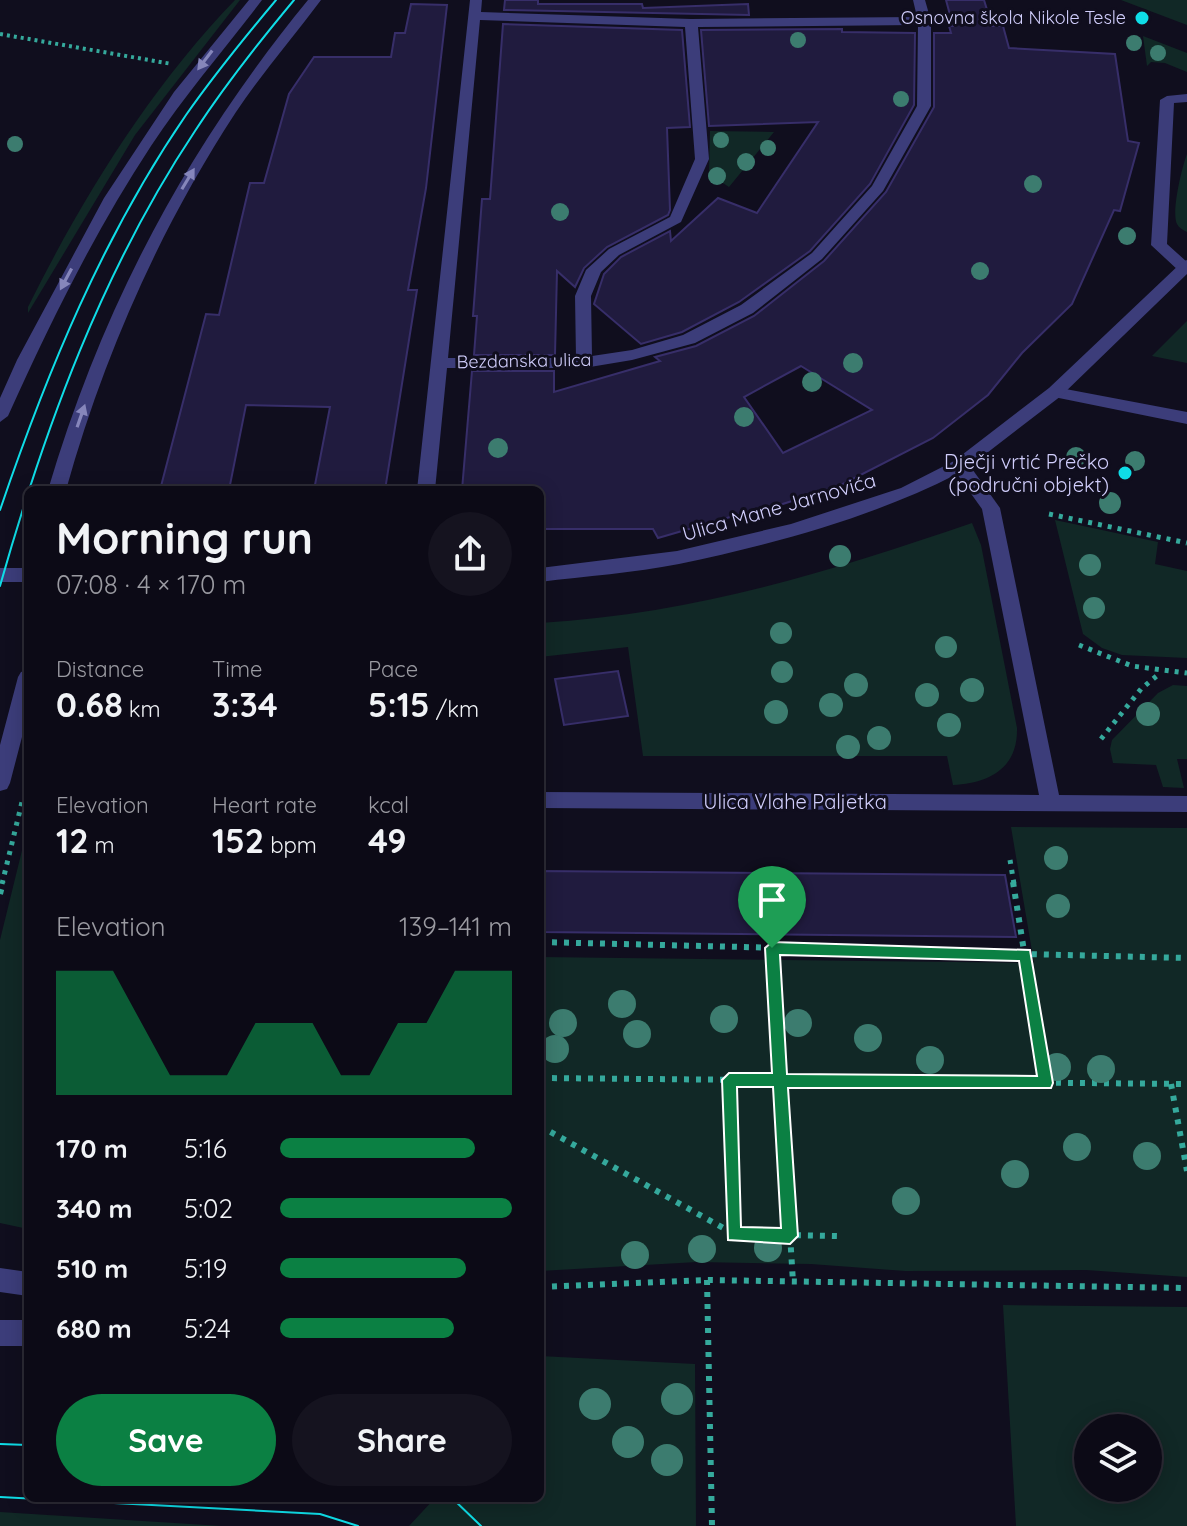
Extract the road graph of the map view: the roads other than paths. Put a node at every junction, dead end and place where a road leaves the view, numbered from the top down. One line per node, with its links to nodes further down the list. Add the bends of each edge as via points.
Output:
1 (256, 0): 12 (street, one-way to 12, via 170,106 129,169 43,323)
2 (315, 0): 15 (street, one-way to 2, via 95,373 172,206 249,84)
3 (919, 0): 5 (street, Bezdanska ulica)
4 (475, 8): 6 (street); 9 (street, Bezdanska ulica)
5 (925, 21): 6 (street); 10 (street, Bezdanska ulica, via 924,106 878,188 817,256 747,309 689,339)
6 (691, 23): 10 (street, via 702,159 676,219 614,252 594,270 583,296)
7 (1187, 98): 8 (street, via 1167,100 1159,245)
8 (1186, 267): 11 (street, Ulica Mane Jarnovića)
9 (440, 363): 10 (street, Bezdanska ulica); 16 (street, Bezdanska ulica)
10 (584, 363)
11 (1055, 392): 13 (street); 14 (street, Ulica Mane Jarnovića)
12 (0, 416)
13 (1187, 418)
14 (960, 465): 19 (street, Ulica Mane Jarnovića, via 903,494 793,530 677,558); 23 (street, via 991,508)
15 (58, 486)
16 (426, 486)
17 (0, 575): 18 (street)
18 (24, 575)
19 (544, 575)
20 (24, 692): 21 (street)
21 (0, 783)
22 (544, 800): 23 (street, Ulica Vlahe Paljetka)
23 (1051, 803): 24 (street, Ulica Vlahe Paljetka)
24 (1187, 804)
25 (0, 1280): 26 (street)
26 (24, 1283)
27 (0, 1333): 28 (street)
28 (24, 1333)

